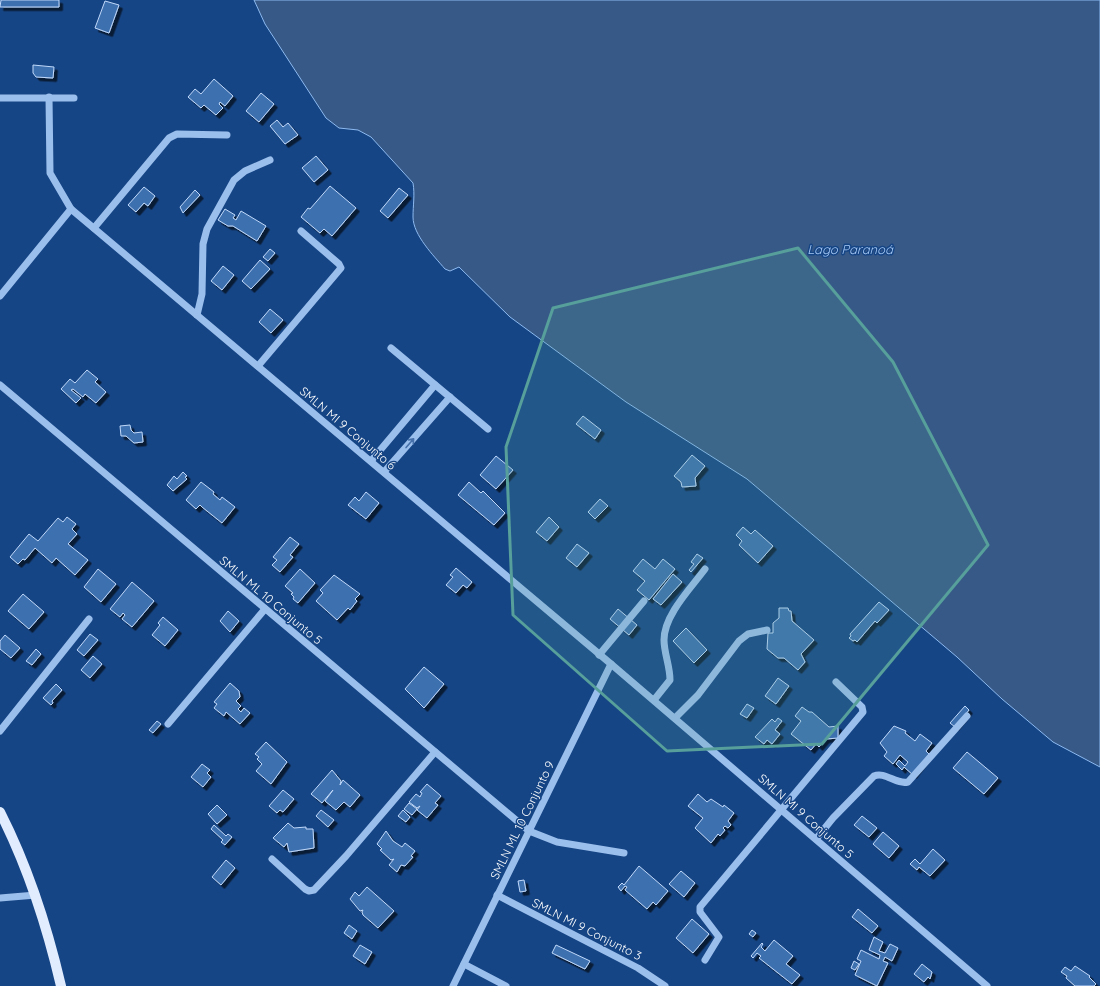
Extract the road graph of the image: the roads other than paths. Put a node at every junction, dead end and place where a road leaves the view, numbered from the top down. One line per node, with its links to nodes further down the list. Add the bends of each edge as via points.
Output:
1 (49, 97): 2 (street); 3 (street); 6 (street, via 50,173)
2 (0, 98)
3 (74, 98)
4 (228, 135): 7 (street, via 177,134 169,138)
5 (270, 160): 10 (street, via 245,171 234,180 208,229 203,244 202,294)
6 (71, 209): 7 (street, SMLN MI 9 Conjunto 6); 9 (street)
7 (94, 228): 10 (street, SMLN MI 9 Conjunto 6)
8 (301, 231): 12 (street, via 339,264 340,268)
9 (0, 296)
10 (197, 315): 12 (street, SMLN MI 9 Conjunto 6)
11 (391, 348): 14 (street)
12 (258, 366): 17 (street, SMLN MI 9 Conjunto 6)
13 (0, 385): 21 (street, SMLN ML 10 Conjunto 5)
14 (435, 385): 15 (street); 17 (street)
15 (450, 397): 16 (street); 18 (street, one-way to 15)
16 (488, 429)
17 (371, 461): 18 (street, SMLN MI 9 Conjunto 6)
18 (384, 472): 24 (street, SMLN MI 9 Conjunto 6)
19 (705, 569): 27 (street, via 670,616 666,626 664,648 670,680)
20 (644, 600): 24 (street)
21 (265, 609): 30 (street); 32 (street, SMLN ML 10 Conjunto 5)
22 (89, 619): 31 (street)
23 (767, 630): 29 (street, via 748,634 739,641 698,695)
24 (600, 655): 25 (street, SMLN MI 9 Conjunto 6)
25 (611, 664): 27 (street, SMLN MI 9 Conjunto 5); 35 (street, SMLN ML 10 Conjunto 9)
26 (836, 682): 33 (street, via 862,707 863,712)
27 (654, 700): 29 (street, SMLN MI 9 Conjunto 5)
28 (967, 716): 36 (street, via 908,782 903,783 883,775 874,776)
29 (675, 718): 33 (street, SMLN MI 9 Conjunto 5)
30 (168, 724)
31 (0, 731)
32 (435, 752): 35 (street, SMLN ML 10 Conjunto 5); 38 (street, via 314,890 306,889)
33 (781, 809): 36 (street, SMLN MI 9 Conjunto 5); 42 (street, via 699,909 719,938)
34 (0, 812): 39 (main road)
35 (528, 831): 37 (street, SMLN ML 10 Conjunto 5, via 557,842); 40 (street, SMLN ML 10 Conjunto 9)
36 (816, 839): 48 (street, SMLN MI 9 Conjunto 5)
37 (624, 853)
38 (272, 859)
39 (36, 895): 41 (street); 44 (main road)
40 (497, 895): 43 (street, SMLN ML 10 Conjunto 9); 47 (street, SMLN MI 9 Conjunto 3, via 647,972)
41 (0, 898)
42 (706, 960)
43 (464, 964): 45 (street, SMLN ML 10 Conjunto 9); 46 (street)
44 (60, 986)
45 (453, 986)
46 (506, 986)
47 (664, 986)
48 (987, 986)

